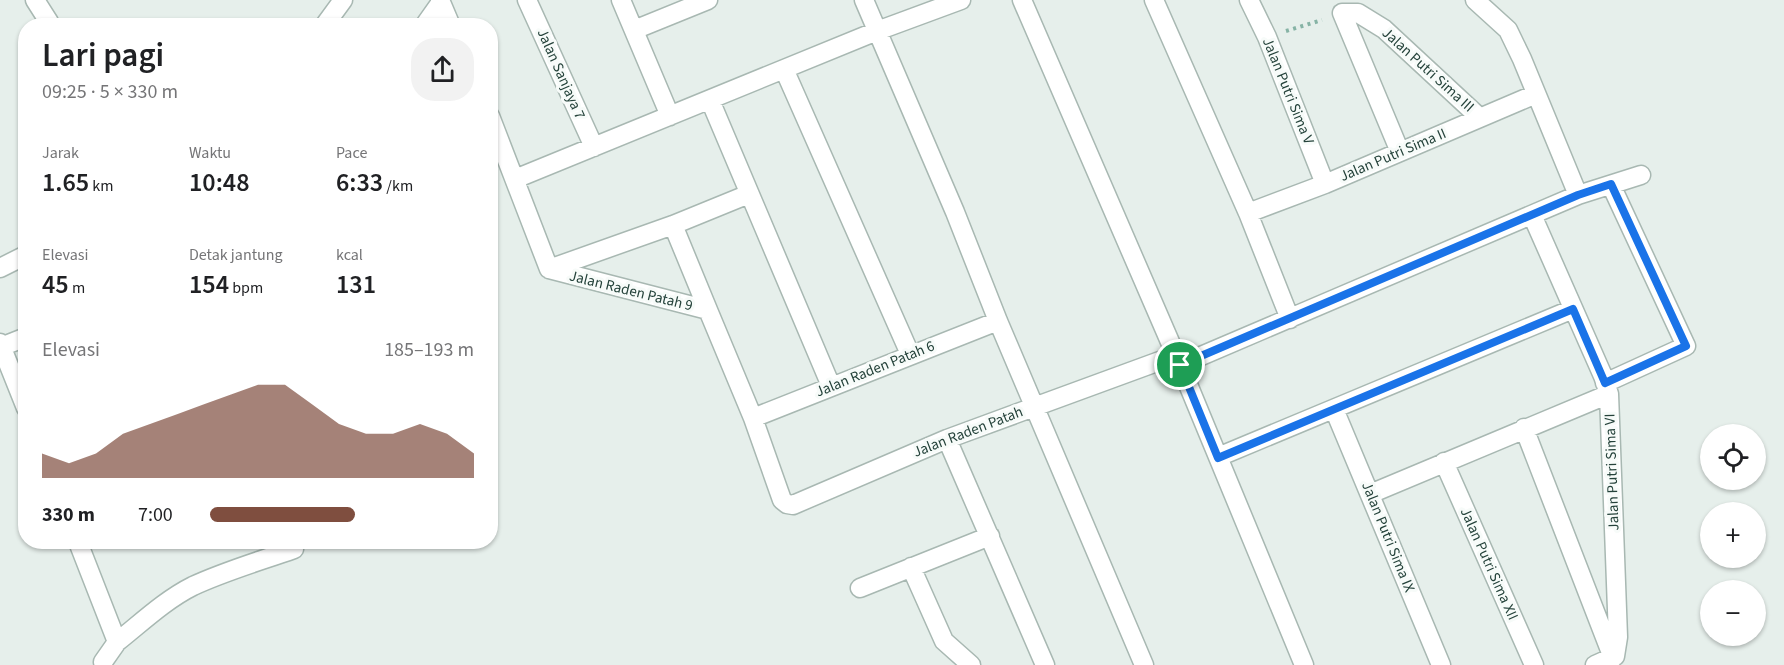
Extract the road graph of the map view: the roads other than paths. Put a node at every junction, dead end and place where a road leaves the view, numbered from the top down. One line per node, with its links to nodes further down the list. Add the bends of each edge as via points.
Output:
1 (35, 0): 14 (street)
2 (343, 0): 15 (street)
3 (527, 0): 25 (street, Jalan Sanjaya 7)
4 (621, 0): 18 (street)
5 (708, 0): 18 (street)
6 (864, 0): 19 (street)
7 (961, 0): 19 (street)
8 (1022, 0): 47 (street)
9 (1154, 0): 34 (street)
10 (1249, 0): 30 (street, Jalan Putri Sima V)
11 (1475, 0): 21 (street, via 1508,30)
12 (441, 1): 16 (street); 17 (street)
13 (1354, 9): 24 (street, Jalan Putri Sima III, via 1384,28); 26 (street)
14 (46, 18)
15 (330, 18)
16 (429, 18)
17 (448, 18)
18 (634, 30): 23 (street)
19 (877, 31): 20 (street); 43 (street, via 956,212)
20 (784, 69): 22 (street); 46 (street)
21 (1536, 94): 24 (street, Jalan Putri Sima II); 33 (street)
22 (710, 100): 23 (street); 32 (street)
23 (670, 116): 25 (street)
24 (1479, 117): 26 (street, Jalan Putri Sima II)
25 (594, 147): 29 (street)
26 (1400, 152): 30 (street, Jalan Putri Sima II)
27 (499, 159): 29 (street, Jalan Raden Patah 9)
28 (1641, 175): 31 (street, Jalan Raden Patah)
29 (514, 179): 39 (street, Jalan Raden Patah 9)
30 (1325, 184): 34 (street, Jalan Putri Sima II)
31 (1611, 184): 33 (street, Jalan Raden Patah); 50 (street, via 1686,346)
32 (749, 194): 36 (street); 48 (street)
33 (1578, 195): 35 (street, Jalan Raden Patah)
34 (1248, 213): 42 (street)
35 (1532, 215): 40 (street, Jalan Putri Sima VI); 42 (street, Jalan Raden Patah)
36 (673, 225): 39 (street); 41 (street)
37 (18, 259): 38 (street)
38 (0, 268)
39 (549, 269): 41 (street, Jalan Raden Patah 9)
40 (1573, 309): 50 (street, Jalan Putri Sima VI); 52 (street)
41 (708, 310): 53 (street, Jalan Raden Patah 9)
42 (1290, 319): 47 (street, Jalan Raden Patah)
43 (998, 321): 46 (street, Jalan Raden Patah 6); 51 (street)
44 (18, 340): 45 (street)
45 (1, 345): 49 (street)
46 (910, 354): 48 (street, Jalan Raden Patah 6)
47 (1178, 360): 51 (street, Jalan Raden Patah, via 1150,365); 56 (street)
48 (831, 386): 53 (street, Jalan Raden Patah 6)
49 (18, 388)
50 (1607, 388): 54 (street); 66 (street, Jalan Putri Sima VI, via 1618,638)
51 (1035, 406): 55 (street, Jalan Raden Patah); 70 (street)
52 (1334, 409): 56 (street); 58 (street, Jalan Putri Sima IX)
53 (753, 418): 59 (street, Jalan Raden Patah 9, via 782,500)
54 (1524, 428): 57 (street); 66 (street)
55 (947, 439): 59 (street, Jalan Raden Patah, via 793,505); 60 (street)
56 (1218, 458): 71 (street)
57 (1444, 462): 58 (street); 73 (street, Jalan Putri Sima XII)
58 (1370, 494): 72 (street, Jalan Putri Sima IX)
59 (787, 504)
60 (990, 536): 63 (street); 69 (street)
61 (81, 549): 65 (street)
62 (294, 549): 65 (street, via 190,587)
63 (911, 567): 64 (street); 68 (street, via 944,641)
64 (860, 588)
65 (117, 642): 67 (street)
66 (1613, 658): 74 (street)
67 (101, 664)
68 (971, 665)
69 (1045, 665)
70 (1144, 665)
71 (1304, 665)
72 (1441, 665)
73 (1534, 665)
74 (1595, 665)

